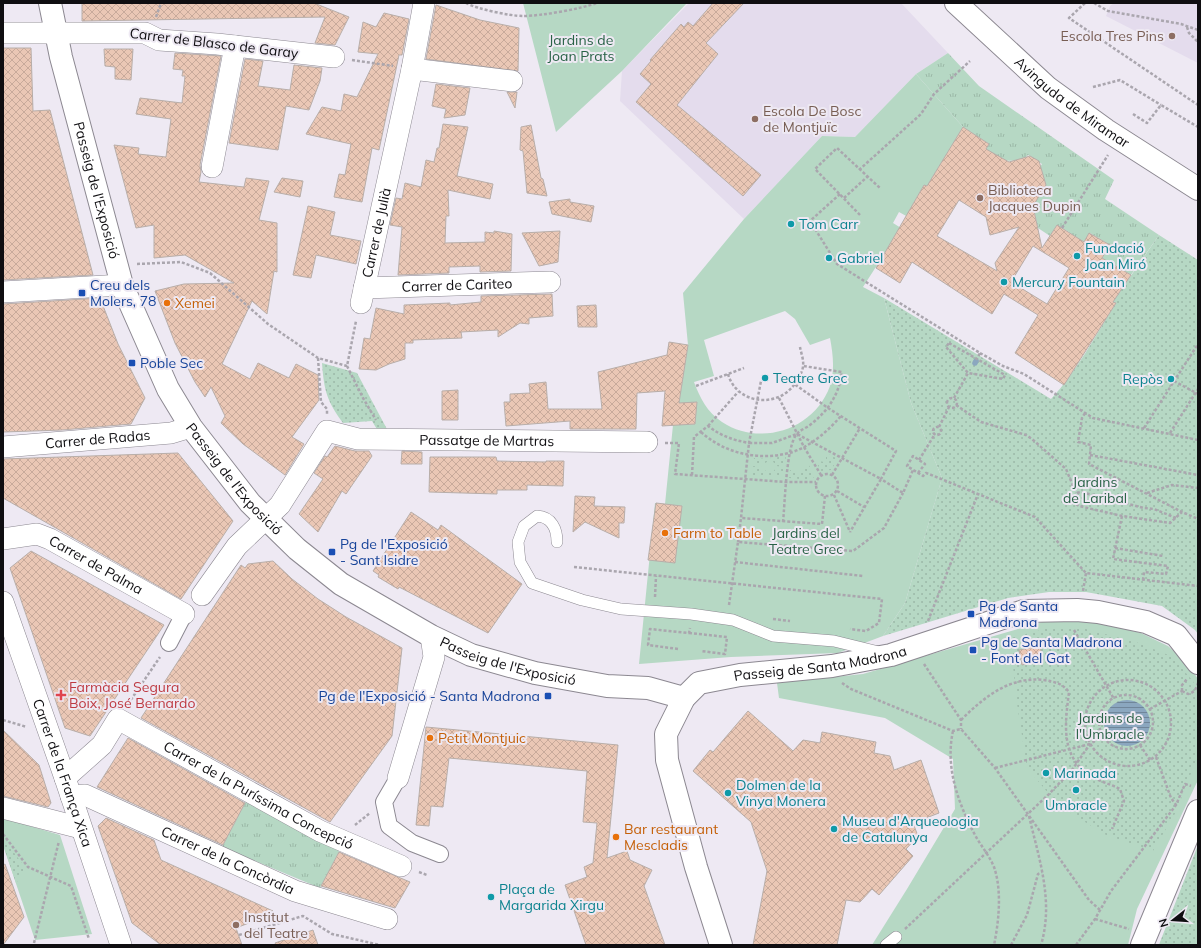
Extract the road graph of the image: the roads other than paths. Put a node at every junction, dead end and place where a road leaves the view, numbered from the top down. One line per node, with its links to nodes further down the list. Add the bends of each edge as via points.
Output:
1 (50, 3): 5 (street, Passeig de l'Exposició)
2 (424, 3): 8 (street, Carrer de Julià)
3 (956, 3): 11 (street, Avinguda de Miramar, via 1048,88 1106,130)
4 (3, 33): 5 (street, Carrer de Blasco de Garay)
5 (55, 34): 6 (street, Carrer de Blasco de Garay, via 145,32 159,40); 13 (street, Passeig de l'Exposició)
6 (235, 46): 7 (street, Carrer de Blasco de Garay); 10 (street)
7 (334, 57)
8 (406, 68): 9 (street); 15 (street, Carrer de Julià)
9 (512, 81)
10 (212, 167)
11 (1198, 190)
12 (550, 282): 15 (street, Carrer de Cariteo)
13 (122, 285): 14 (street); 16 (street, Passeig de l'Exposició, via 168,389)
14 (3, 292)
15 (362, 296)
16 (191, 427): 18 (street, Carrer de Radas, via 171,433); 19 (street, Passeig de l'Exposició)
17 (647, 442): 19 (street, Passatge de Martras, via 358,439 327,424 280,504)
18 (3, 447)
19 (264, 518): 22 (street, via 237,546); 25 (street, Passeig de l'Exposició, via 340,584)
20 (3, 539): 24 (street, Carrer de Palma, via 37,534 50,539)
21 (557, 542): 27 (lane, via 553,524 545,517 537,516 524,526 518,542 520,562 532,582 582,600 621,609 733,620 773,636 834,641)
22 (202, 595)
23 (3, 602): 31 (street, Carrer de la França Xica)
24 (184, 614): 26 (street)
25 (430, 636): 29 (street, Passeig de l'Exposició, via 471,655 536,672 607,686 648,688); 30 (street, via 434,656)
26 (169, 643)
27 (891, 655): 28 (street, Passeig de Santa Madrona, via 1024,611 1077,610 1146,622 1176,634); 29 (street, Passeig de Santa Madrona, via 832,666 740,675 699,683)
28 (1198, 663)
29 (684, 698): 41 (street, Passeig de Santa Madrona, via 666,734 667,760 696,868)
30 (398, 778): 35 (street, via 384,802 389,826 412,843)
31 (68, 787): 34 (street, Carrer de la França Xica); 36 (street, Carrer de la Puríssima Concepció, via 102,745 118,719 320,831); 37 (street, Carrer de la Concòrdia, via 295,891)
32 (3, 808): 34 (street)
33 (1198, 811): 39 (street)
34 (81, 828): 40 (street, Carrer de la França Xica)
35 (440, 854)
36 (401, 866)
37 (387, 919)
38 (896, 937): 42 (lane)
39 (1137, 938)
40 (121, 945)
41 (721, 945)
42 (886, 945)

